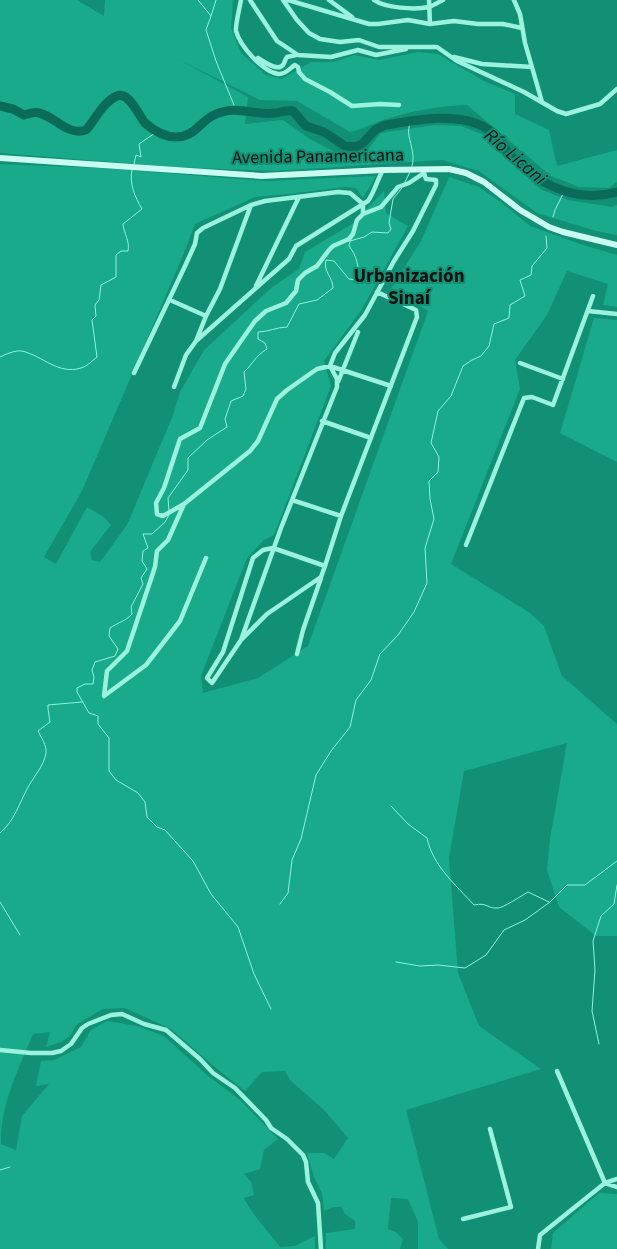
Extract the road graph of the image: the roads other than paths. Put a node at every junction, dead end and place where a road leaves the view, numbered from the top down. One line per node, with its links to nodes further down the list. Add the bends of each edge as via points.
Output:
1 (241, 0): 16 (street, via 236,26)
2 (250, 0): 17 (street, via 277,41)
3 (283, 0): 15 (street, via 309,33 320,39 359,40 379,47)
4 (288, 0): 12 (street)
5 (330, 0): 12 (street)
6 (374, 0): 10 (street)
7 (428, 0): 11 (street)
8 (443, 0): 11 (street)
9 (514, 0): 14 (street)
10 (387, 3): 11 (street, via 397,7)
11 (429, 7): 13 (street)
12 (357, 20): 13 (street, via 378,24 408,20)
13 (430, 24): 14 (street, via 454,21)
14 (522, 28): 19 (street)
15 (417, 47): 17 (street, via 376,55 358,50 331,57); 18 (street, via 437,47)
16 (245, 50): 17 (street, via 279,67 287,57); 22 (street, via 278,74 295,65 305,78 352,106)
17 (298, 55)
18 (449, 56): 19 (street, via 482,64); 21 (street)
19 (532, 67): 21 (street)
20 (617, 89): 21 (street, via 600,104 570,113 557,111)
21 (542, 102)
22 (399, 105)
23 (0, 158): 24 (main road, Avenida Panamericana, via 262,176)
24 (383, 170): 25 (main road, Avenida Panamericana); 27 (street, via 373,194)
25 (423, 170): 29 (street, via 409,183 398,187 381,207); 30 (main road, Avenida Panamericana, via 466,173 549,227); 32 (street, via 426,179 436,180 436,185)
26 (299, 197): 27 (street, via 344,193 356,196); 28 (street); 31 (street)
27 (363, 204): 29 (street); 31 (street, via 296,246 288,259)
28 (251, 205): 34 (street, via 197,233); 37 (street, via 220,289)
29 (363, 214): 51 (street, via 349,239 333,246 317,266 298,280 296,291 286,304 266,312 256,321 230,357 200,428 180,439 156,503 157,514 163,516)
30 (617, 246)
31 (255, 288): 39 (street)
32 (376, 292): 41 (street, via 364,315 335,353); 45 (street, via 413,308 417,314)
33 (594, 296): 35 (street)
34 (170, 300): 37 (street); 43 (street)
35 (588, 311): 36 (street); 44 (street)
36 (617, 314)
37 (206, 316): 39 (street)
38 (358, 332): 42 (street)
39 (196, 341): 46 (street, via 186,355)
40 (520, 363): 44 (street)
41 (330, 366): 42 (street); 47 (street, via 337,379); 51 (street, via 317,369 277,399 250,451)
42 (343, 370): 45 (street); 47 (street)
43 (134, 373)
44 (563, 379): 53 (street, via 553,405 532,397 524,398)
45 (391, 386): 49 (street)
46 (174, 387)
47 (337, 387): 48 (street)
48 (322, 421): 49 (street); 50 (street)
49 (371, 438): 52 (street)
50 (292, 500): 52 (street); 54 (street)
51 (184, 504): 55 (street, via 168,540 157,551 155,567 126,651 107,671 104,696 146,665 180,621)
52 (341, 516): 56 (street)
53 (466, 545)
54 (273, 548): 56 (street); 58 (street); 58 (street, via 263,550 253,558 223,652 207,678 212,683)
55 (206, 558)
56 (325, 566): 57 (street)
57 (321, 577): 58 (street, via 267,614); 59 (street)
58 (241, 640)
59 (297, 654)
60 (0, 1050): 67 (street, via 61,1051 71,1044 82,1028 111,1014 122,1014 166,1030 213,1073 235,1088 271,1128 303,1156 308,1182 318,1202)
61 (557, 1071): 64 (street)
62 (490, 1129): 66 (street, via 511,1207)
63 (617, 1179): 64 (street)
64 (605, 1183): 65 (street); 68 (street, via 540,1235)
65 (617, 1187)
66 (463, 1219)
67 (321, 1249)
68 (538, 1249)

